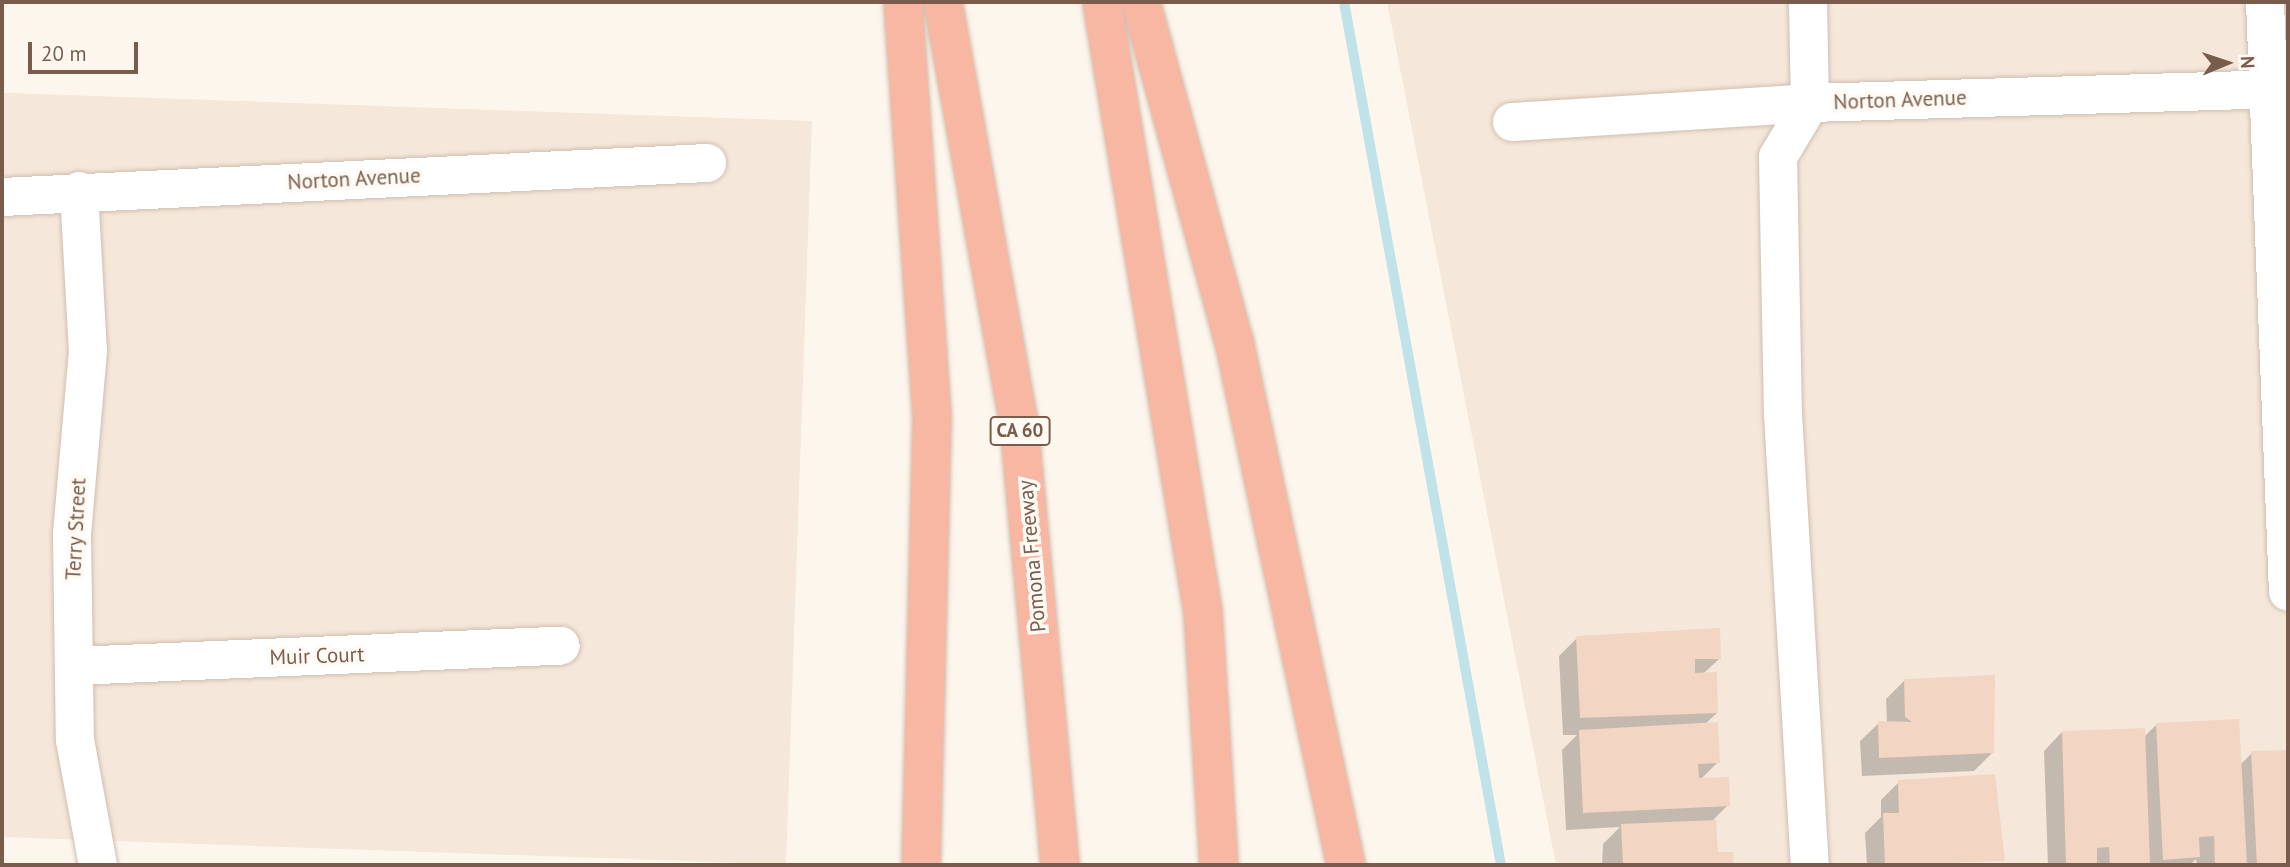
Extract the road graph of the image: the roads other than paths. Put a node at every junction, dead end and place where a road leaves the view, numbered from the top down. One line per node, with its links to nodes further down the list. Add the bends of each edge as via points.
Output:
1 (903, 2): 17 (highway, via 932,419)
2 (943, 2): 18 (highway, Pomona Freeway / CA 60, via 1019,423)
3 (1102, 2): 19 (highway, via 1203,612)
4 (1141, 2): 20 (highway, via 1234,341)
5 (1808, 2): 8 (street)
6 (2265, 2): 7 (street)
7 (2279, 89): 8 (street, Norton Avenue); 13 (street)
8 (1810, 103): 9 (street, Norton Avenue); 21 (street, via 1778,157 1783,414)
9 (1513, 122)
10 (706, 163): 11 (street, Norton Avenue)
11 (79, 191): 12 (street, Norton Avenue); 15 (street, Terry Street, via 88,351 72,534)
12 (2, 197)
13 (2288, 592)
14 (561, 646): 15 (street, Muir Court)
15 (74, 666): 16 (street, Terry Street, via 75,740)
16 (98, 865)
17 (921, 865)
18 (1060, 865)
19 (1219, 865)
20 (1346, 865)
21 (1810, 865)

